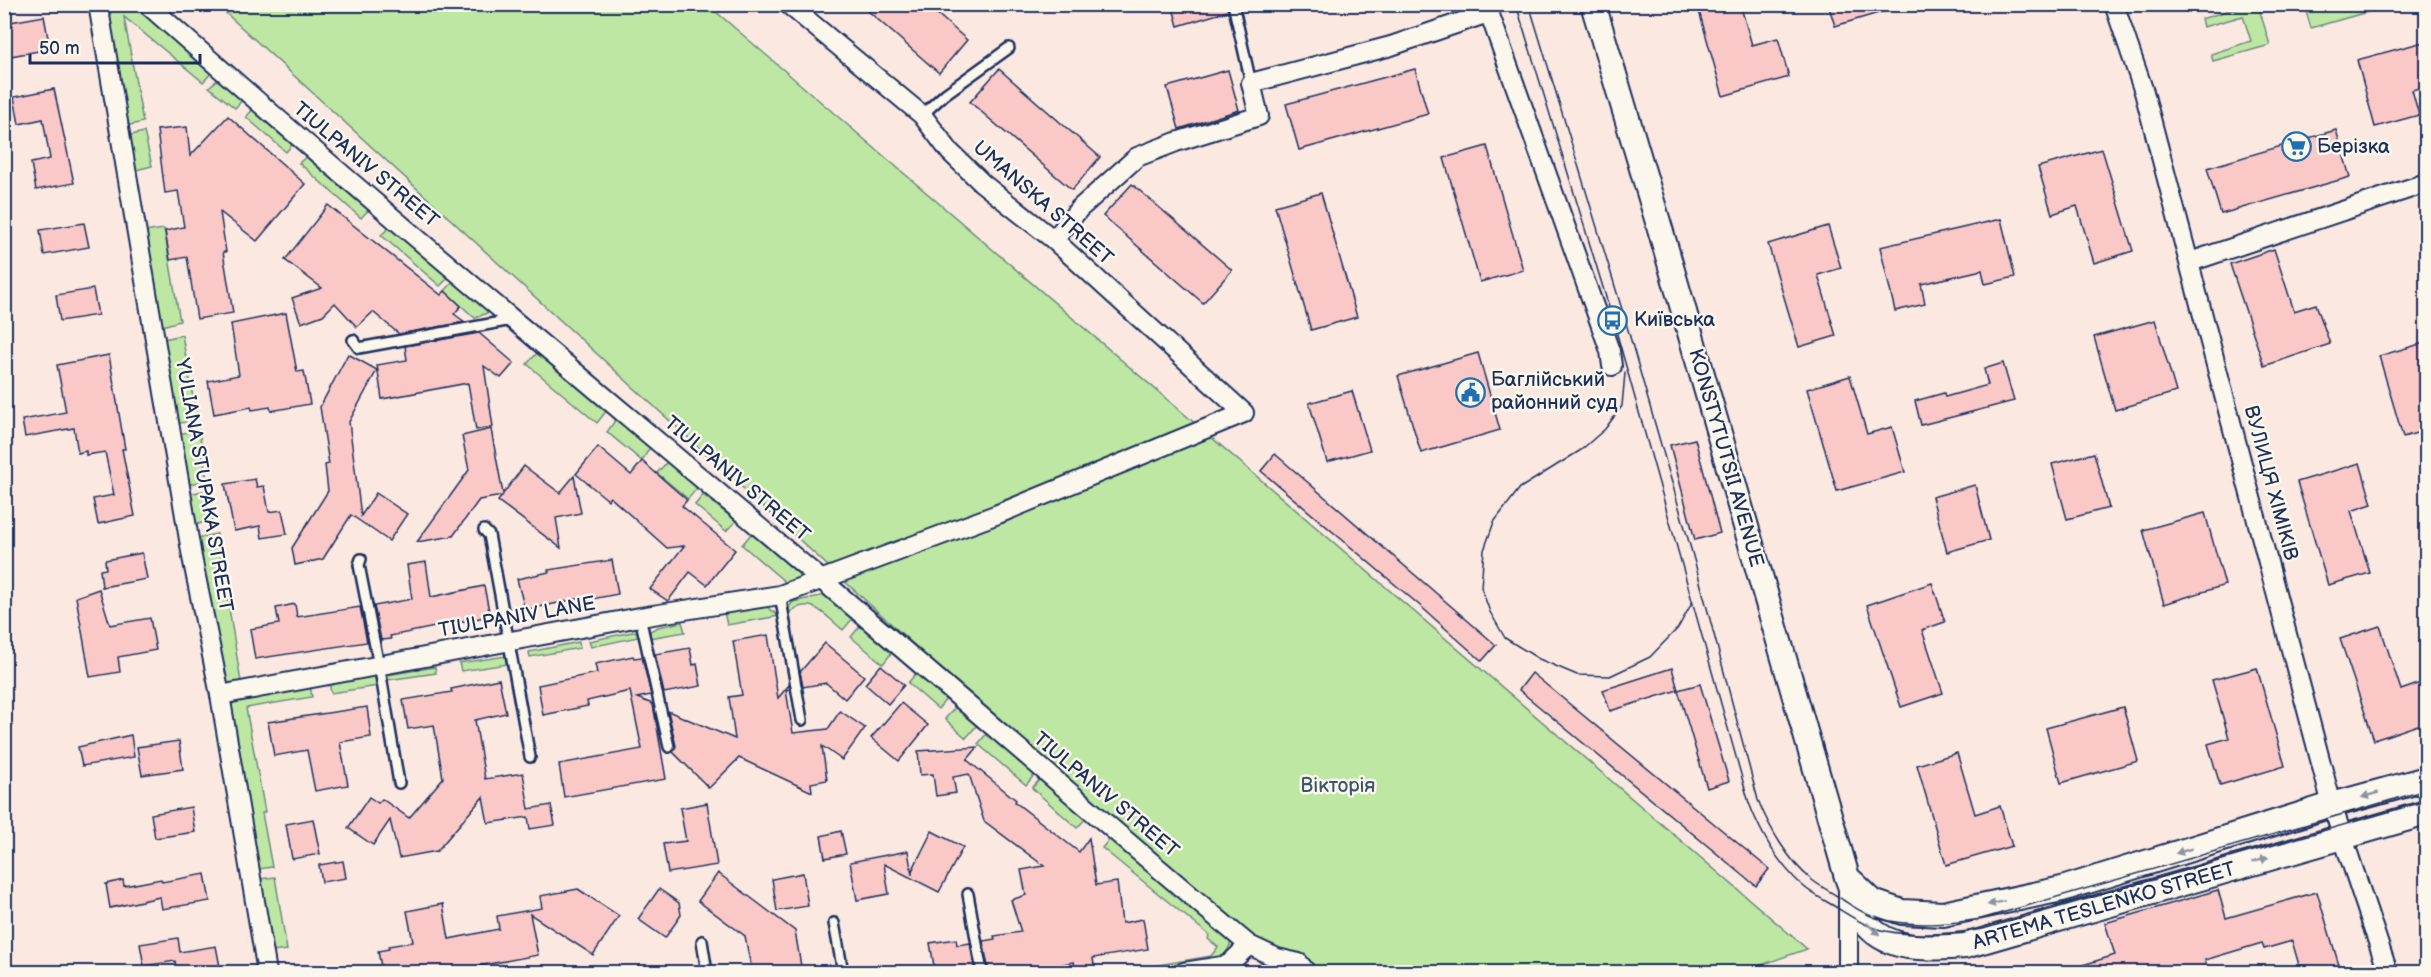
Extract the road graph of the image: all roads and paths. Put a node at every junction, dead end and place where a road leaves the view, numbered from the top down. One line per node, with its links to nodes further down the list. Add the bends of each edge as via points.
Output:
1 (98, 4): 25 (street, YULIANA STUPAKA STREET, via 192,557)
2 (147, 4): 14 (street, TIULPANIV STREET)
3 (788, 4): 10 (street, UMANSKA STREET)
4 (1233, 4): 9 (lane)
5 (1593, 4): 34 (street, KONSTYTUTSII AVENUE)
6 (2114, 4): 13 (street, ВУЛИЦЯ ХІМІКІВ, via 2144,92)
7 (1487, 9): 9 (street, via 1391,46); 16 (street, via 1610,351)
8 (1009, 48): 10 (lane)
9 (1251, 83): 12 (street, via 1259,116 1137,157 1078,209)
10 (922, 115): 12 (street, UMANSKA STREET, via 950,152 982,183)
11 (2427, 183): 13 (street)
12 (1054, 240): 17 (street, UMANSKA STREET)
13 (2190, 262): 31 (street, ВУЛИЦЯ ХІМІКІВ)
14 (512, 320): 15 (lane, via 359,348); 20 (street, TIULPANIV STREET)
15 (353, 340)
16 (1612, 366)
17 (1244, 413): 20 (street, TIULPANIV LANE, via 998,514)
18 (484, 530): 23 (lane, via 489,535)
19 (361, 559): 24 (lane)
20 (820, 579): 21 (street, TIULPANIV LANE); 38 (street, TIULPANIV STREET)
21 (780, 595): 22 (street, TIULPANIV LANE); 26 (lane)
22 (640, 617): 23 (street, TIULPANIV LANE); 27 (lane)
23 (508, 642): 24 (street, TIULPANIV LANE); 28 (lane)
24 (377, 664): 25 (street, TIULPANIV LANE); 30 (lane)
25 (220, 695): 39 (street, YULIANA STUPAKA STREET)
26 (802, 720)
27 (669, 747)
28 (530, 757)
29 (2427, 779): 31 (street, ARTEMA TESLENKO STREET, one-way to 31)
30 (399, 783)
31 (2332, 805): 33 (street, ВУЛИЦЯ ХІМІКІВ); 34 (street, ARTEMA TESLENKO STREET, one-way to 34, via 2062,889 1943,914 1902,912 1873,902)
32 (2427, 813): 33 (street, ARTEMA TESLENKO STREET)
33 (2343, 836): 34 (street, ARTEMA TESLENKO STREET, one-way to 33, via 1866,924 1889,942 1925,948 1965,946); 46 (street, ВУЛИЦЯ ХІМІКІВ)
34 (1847, 877): 45 (street)
35 (968, 894): 42 (lane)
36 (834, 923): 41 (lane)
37 (702, 941): 40 (lane)
38 (1249, 945): 43 (street, via 1228,965); 44 (street, TIULPANIV STREET, via 1299,963)
39 (267, 972)
40 (707, 972)
41 (843, 972)
42 (982, 972)
43 (1184, 972)
44 (1306, 972)
45 (1848, 972)
46 (2388, 972)

